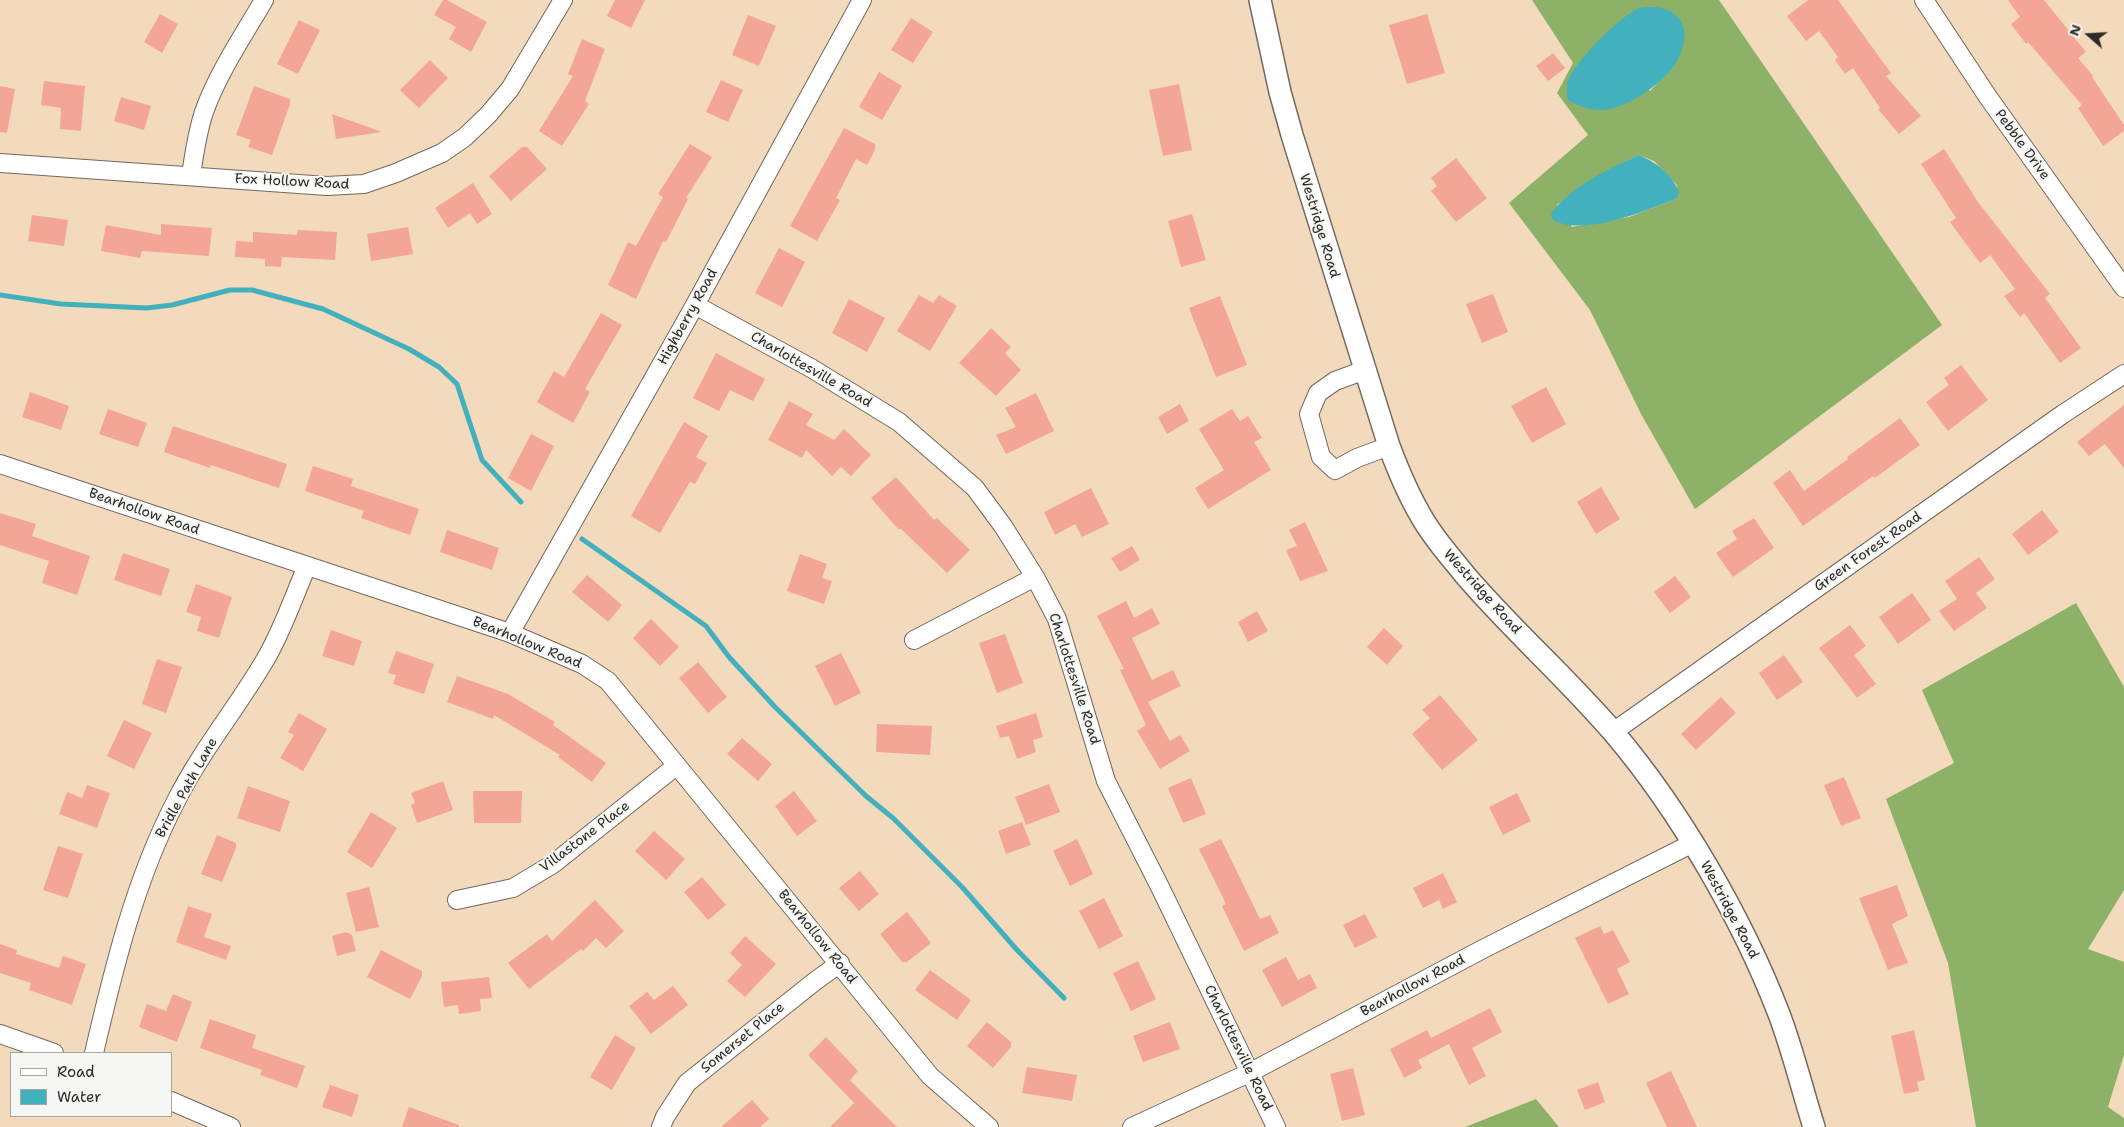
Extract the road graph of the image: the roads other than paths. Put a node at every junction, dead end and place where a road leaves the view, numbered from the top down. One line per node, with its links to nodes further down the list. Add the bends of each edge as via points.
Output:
1 (264, 0): 7 (street, via 205,111)
2 (563, 0): 7 (street, Fox Hollow Road, via 510,89 482,121 442,153 364,184 326,186)
3 (862, 0): 9 (street, Highberry Road)
4 (1260, 0): 10 (main road, Westridge Road, via 1292,135)
5 (1924, 0): 8 (street, Pebble Drive, via 1988,97)
6 (0, 162): 7 (street, Fox Hollow Road)
7 (191, 176)
8 (2124, 288)
9 (695, 304): 15 (street, Charlottesville Road, via 900,422 975,488); 16 (street, Highberry Road)
10 (1365, 370): 12 (main road, Westridge Road); 12 (street, via 1335,381 1318,393 1309,414 1321,457 1335,470)
11 (2124, 374): 18 (street, Green Forest Road)
12 (1389, 446): 18 (main road, Westridge Road, via 1405,485 1439,544 1485,599)
13 (0, 464): 14 (street, Bearhollow Road)
14 (307, 566): 16 (street, Bearhollow Road); 25 (street, Bridle Path Lane, via 266,659 197,763 151,854 114,967)
15 (1034, 577): 17 (street); 26 (street, Charlottesville Road, via 1058,619 1106,781)
16 (510, 633): 19 (street, Bearhollow Road, via 582,664 608,681)
17 (914, 640)
18 (1613, 732): 20 (main road, Westridge Road)
19 (676, 766): 21 (street, Villastone Place, via 553,864 513,888); 22 (street, Bearhollow Road)
20 (1693, 843): 26 (street, Bearhollow Road); 33 (main road, Westridge Road, via 1718,885 1766,983 1794,1058)
21 (456, 900)
22 (840, 963): 29 (street, Somerset Place, via 687,1083); 30 (street, Bearhollow Road, via 930,1076)
23 (0, 1034): 24 (street)
24 (51, 1052)
25 (94, 1052)
26 (1251, 1072): 31 (street, Bearhollow Road); 32 (street, Charlottesville Road)
27 (172, 1101): 28 (street)
28 (231, 1127)
29 (661, 1127)
30 (989, 1127)
31 (1132, 1127)
32 (1276, 1127)
33 (1814, 1127)

